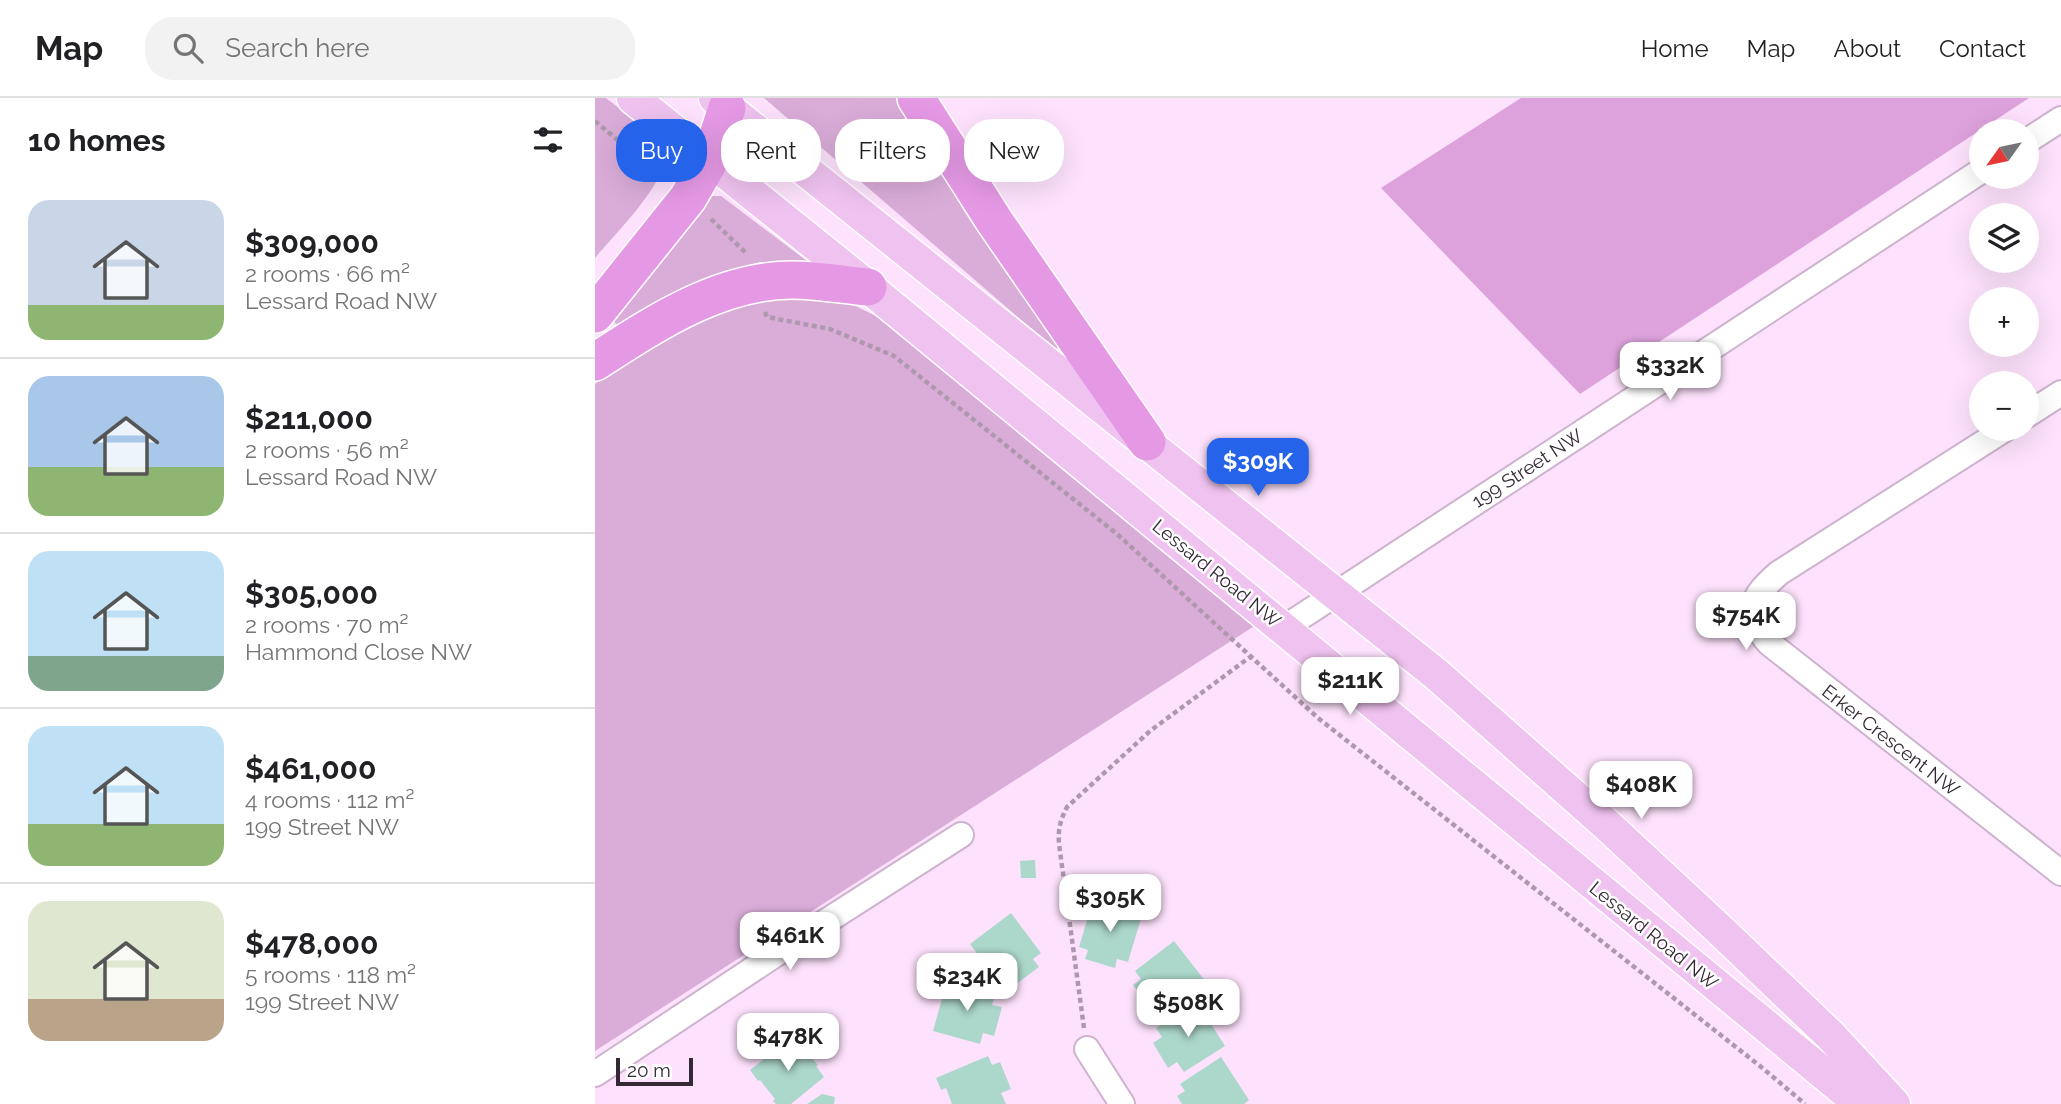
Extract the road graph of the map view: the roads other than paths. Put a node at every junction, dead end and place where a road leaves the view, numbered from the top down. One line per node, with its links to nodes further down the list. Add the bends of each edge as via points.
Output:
1 (633, 98): 6 (main road, Lessard Road NW)
2 (916, 98): 14 (highway)
3 (721, 103): 6 (highway); 14 (main road)
4 (2061, 119): 5 (street)
5 (2039, 133)
6 (710, 160): 8 (main road, Lessard Road NW); 9 (highway, via 688,198)
7 (1969, 179): 15 (street, 199 Street NW)
8 (868, 287): 10 (highway, via 793,280 753,283 700,301); 16 (main road, Lessard Road NW)
9 (595, 313)
10 (595, 362)
11 (2061, 393): 12 (street)
12 (2039, 407)
13 (1986, 441): 18 (street, Erker Crescent NW, via 1779,573 1761,588 1753,603 1753,616 1769,643)
14 (1147, 443): 15 (main road)
15 (1335, 594): 16 (street, 199 Street NW); 23 (main road, via 1436,674 1608,826 1831,1036)
16 (1284, 628): 22 (main road, Lessard Road NW)
17 (961, 835): 20 (street)
18 (2061, 873)
19 (1087, 1049): 21 (street)
20 (595, 1074)
21 (1122, 1104)
22 (1864, 1104)
23 (1894, 1104)

